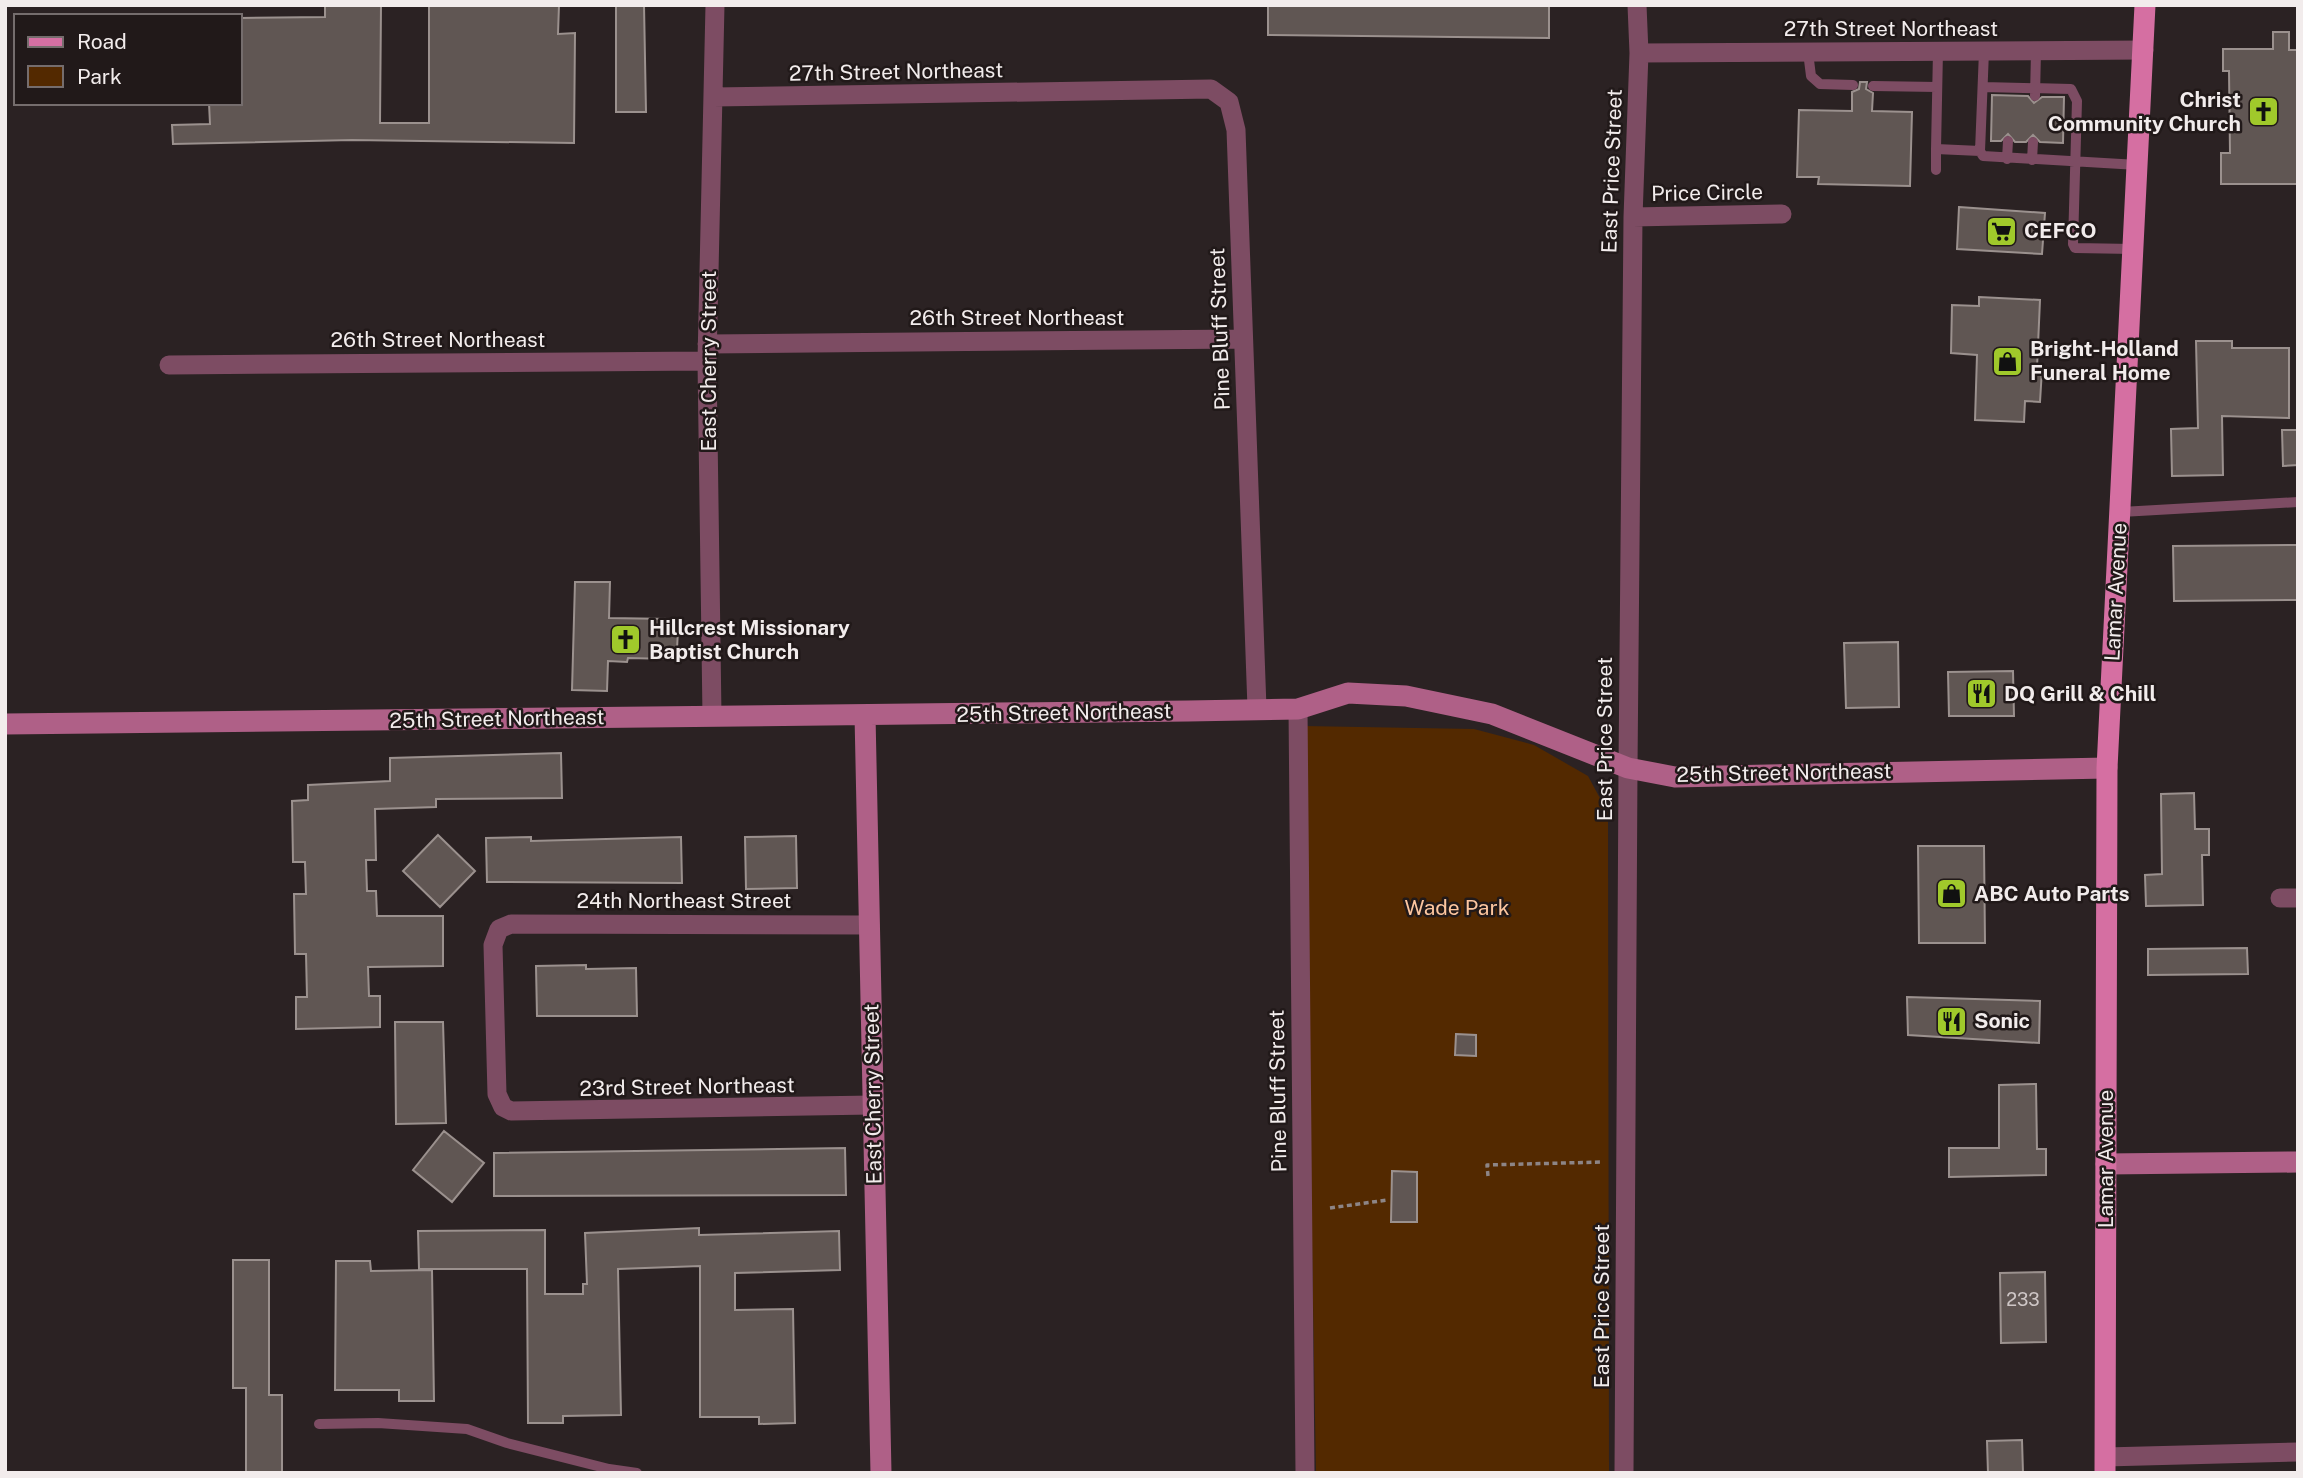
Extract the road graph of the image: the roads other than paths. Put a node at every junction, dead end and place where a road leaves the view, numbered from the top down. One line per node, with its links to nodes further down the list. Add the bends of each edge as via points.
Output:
1 (715, 5): 16 (street, East Cherry Street)
2 (1637, 5): 9 (street, East Price Street)
3 (2145, 5): 4 (main road, Lamar Avenue)
4 (2144, 50): 7 (street, 27th Street Northeast); 24 (main road, Lamar Avenue)
5 (1938, 51): 6 (street, 27th Street Northeast); 8 (street, 27th Street Northeast); 12 (lane)
6 (1984, 51): 7 (street, 27th Street Northeast); 13 (lane)
7 (2036, 51): 14 (lane)
8 (1808, 52): 9 (street, 27th Street Northeast); 10 (lane, via 1811,76 1820,84)
9 (1639, 53): 27 (street, East Price Street)
10 (1853, 85)
11 (1873, 86): 12 (lane)
12 (1937, 87): 19 (lane)
13 (1983, 87): 14 (lane); 20 (lane)
14 (2035, 92): 23 (lane, via 2071,89 2076,94)
15 (1080, 93): 16 (street, 27th Street Northeast); 29 (street, Pine Bluff Street, via 1210,89 1229,102 1236,130)
16 (713, 97): 30 (street, East Cherry Street)
17 (2008, 141): 21 (lane)
18 (2033, 142): 22 (lane)
19 (1936, 149): 20 (lane); 25 (lane)
20 (1980, 151): 21 (lane, via 1988,158)
21 (2007, 159): 22 (lane)
22 (2032, 160): 23 (lane)
23 (2077, 162): 24 (lane); 28 (lane, via 2075,248)
24 (2138, 165): 28 (main road, Lamar Avenue)
25 (1936, 170)
26 (1782, 214): 27 (street, Price Circle)
27 (1633, 217): 39 (street, East Price Street)
28 (2134, 249): 33 (main road, Lamar Avenue)
29 (1243, 339): 30 (street, 26th Street Northeast); 34 (street, Pine Bluff Street)
30 (707, 352): 31 (street, 26th Street Northeast); 37 (street, East Cherry Street)
31 (169, 365)
32 (2298, 502): 33 (lane)
33 (2121, 512): 40 (main road, Lamar Avenue)
34 (1257, 708): 35 (street, 25th Street Northeast); 36 (street, 25th Street Northeast)
35 (1298, 709): 39 (street, 25th Street Northeast, via 1348,693 1451,704 1492,714); 51 (street, Pine Bluff Street)
36 (865, 715): 37 (street, 25th Street Northeast); 41 (street, East Cherry Street)
37 (712, 716): 38 (street, 25th Street Northeast)
38 (5, 724)
39 (1628, 768): 40 (street, 25th Street Northeast, via 1675,777); 52 (street, East Price Street)
40 (2107, 768): 45 (main road, Lamar Avenue)
41 (870, 925): 42 (street, East Cherry Street); 43 (street, 24th Northeast Street, via 510,923 499,929 493,945 497,1094)
42 (873, 1105): 43 (street, 23rd Street Northeast, via 543,1113); 50 (street, East Cherry Street)
43 (503, 1107)
44 (2298, 1162): 45 (street)
45 (2106, 1164): 48 (main road, Lamar Avenue)
46 (319, 1424): 49 (lane, via 467,1429 520,1447)
47 (2298, 1452): 48 (street)
48 (2105, 1465)
49 (637, 1473)
50 (881, 1473)
51 (1305, 1473)
52 (1625, 1473)

